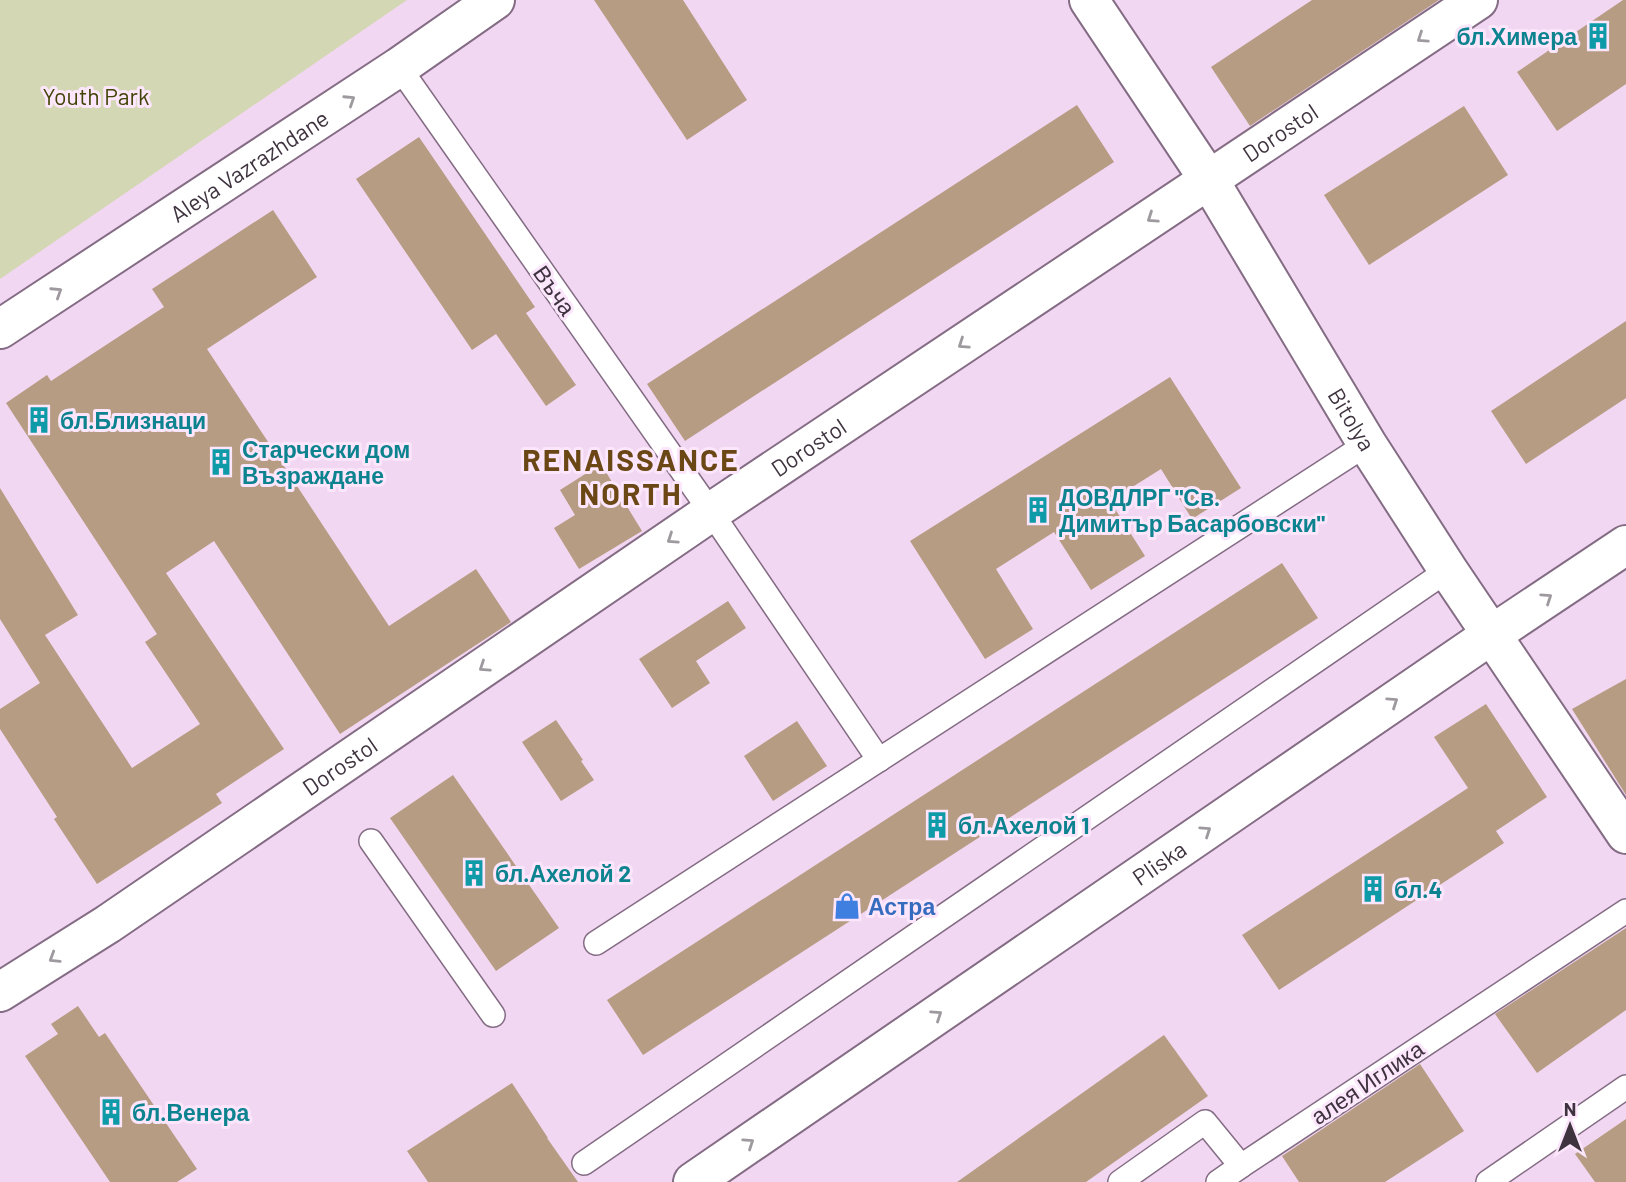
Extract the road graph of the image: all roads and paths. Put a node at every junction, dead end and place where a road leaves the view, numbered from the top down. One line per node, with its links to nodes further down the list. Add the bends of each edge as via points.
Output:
1 (495, 0): 4 (main road, Aleya Vazrazhdane)
2 (1089, 0): 5 (main road, Bitolya)
3 (1478, 0): 5 (main road, Dorostol, one-way to 5)
4 (399, 67): 6 (main road, Aleya Vazrazhdane, one-way to 4); 8 (lane, Въча)
5 (1209, 180): 7 (main road, Bitolya); 8 (main road, Dorostol, one-way to 8)
6 (0, 329)
7 (1367, 444): 10 (main road, Bitolya); 12 (lane)
8 (711, 512): 12 (lane, Въча); 17 (main road, Dorostol, one-way to 17, via 108,924)
9 (1626, 545): 11 (main road, Pliska, one-way to 9)
10 (1448, 570): 11 (main road, Bitolya); 20 (lane)
11 (1491, 635): 13 (main road, Bitolya); 22 (main road, Pliska, one-way to 11)
12 (879, 760): 16 (lane)
13 (1619, 810)
14 (371, 841): 18 (lane)
15 (1626, 911): 21 (lane, алея Иглика)
16 (596, 943)
17 (0, 992)
18 (493, 1015)
19 (1626, 1087): 25 (lane)
20 (584, 1163)
21 (1241, 1166): 23 (lane, via 1205,1122); 24 (lane, алея Иглика)
22 (693, 1182)
23 (1120, 1182)
24 (1218, 1182)
25 (1488, 1182)

